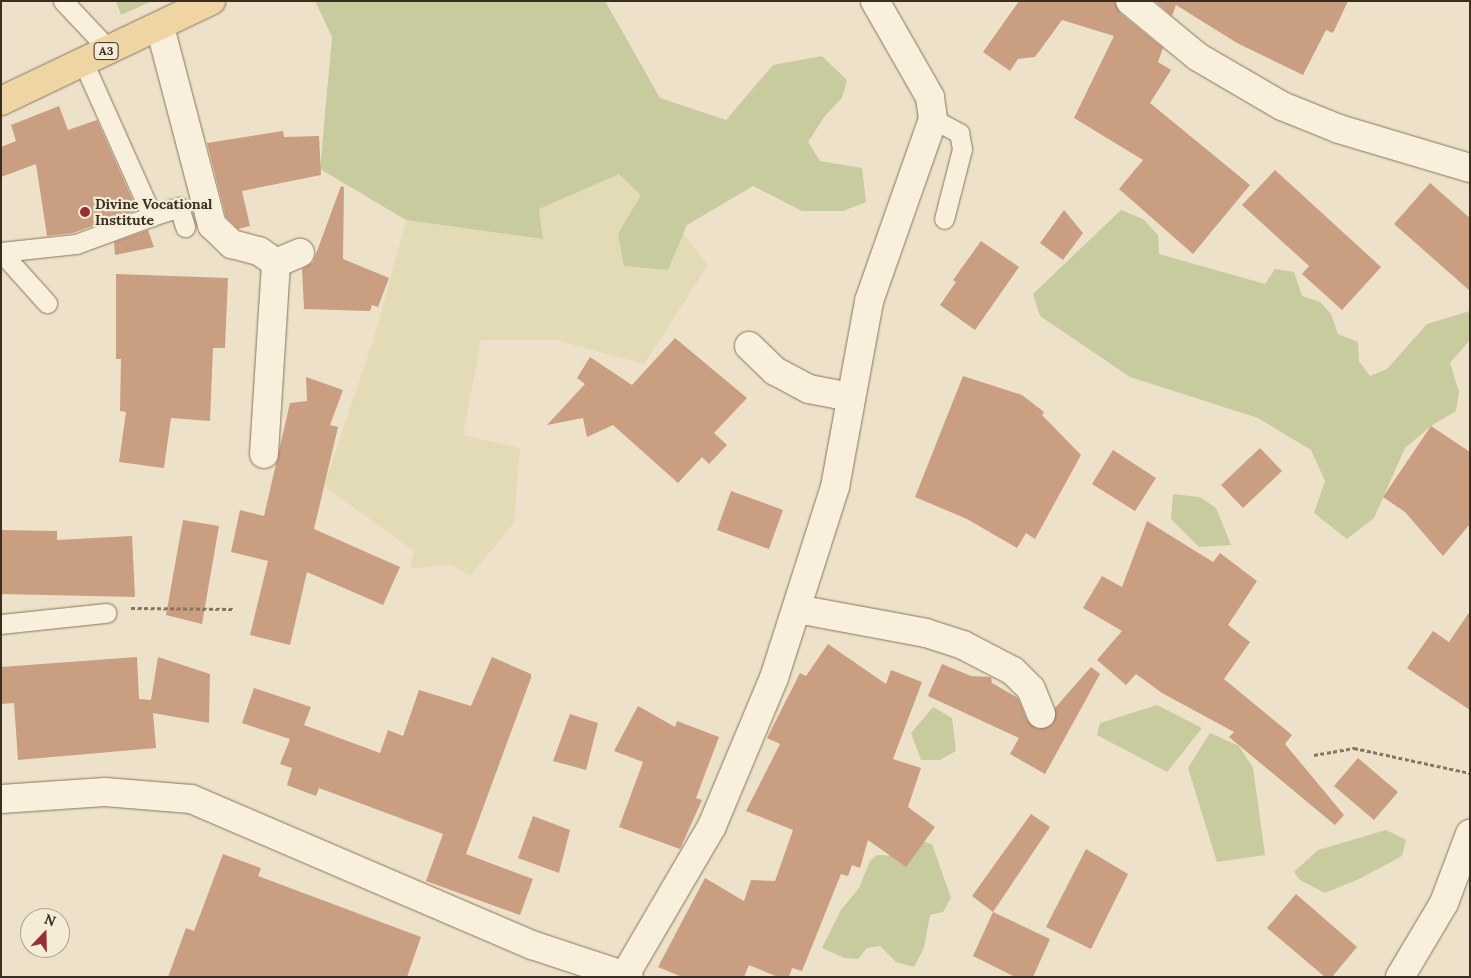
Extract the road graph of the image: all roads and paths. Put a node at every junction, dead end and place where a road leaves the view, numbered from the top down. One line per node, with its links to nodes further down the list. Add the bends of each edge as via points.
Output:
1 (63, 1): 6 (lane)
2 (211, 1): 5 (main road, A3)
3 (875, 1): 9 (street, via 930,97)
4 (1130, 1): 10 (street, via 1198,57 1282,106 1348,132)
5 (160, 27): 6 (main road, A3); 17 (street, via 212,224 232,244 288,258)
6 (109, 50): 7 (main road, A3)
7 (84, 64): 8 (main road, A3); 11 (lane)
8 (1, 102)
9 (933, 119): 12 (lane, via 959,133 962,149); 16 (street, via 878,273)
10 (1470, 168)
11 (152, 216): 13 (lane, via 179,207); 14 (lane, via 76,244 1,252)
12 (944, 219)
13 (185, 227)
14 (47, 303)
15 (749, 346): 16 (street, via 775,371 809,389)
16 (850, 397): 19 (street, via 835,487)
17 (264, 454)
18 (234, 609): 20 (path, via 129,608)
19 (797, 609): 22 (street, via 926,634 963,646 1013,671 1031,689); 27 (street, via 774,678 712,826)
20 (106, 613): 21 (lane)
21 (1, 624)
22 (1041, 714)
23 (1314, 755): 24 (path, via 1354,748)
24 (1470, 773)
25 (1, 799): 27 (street, via 105,792 191,799 532,945)
26 (1470, 834): 28 (street, via 1444,903)
27 (627, 976)
28 (1400, 977)

